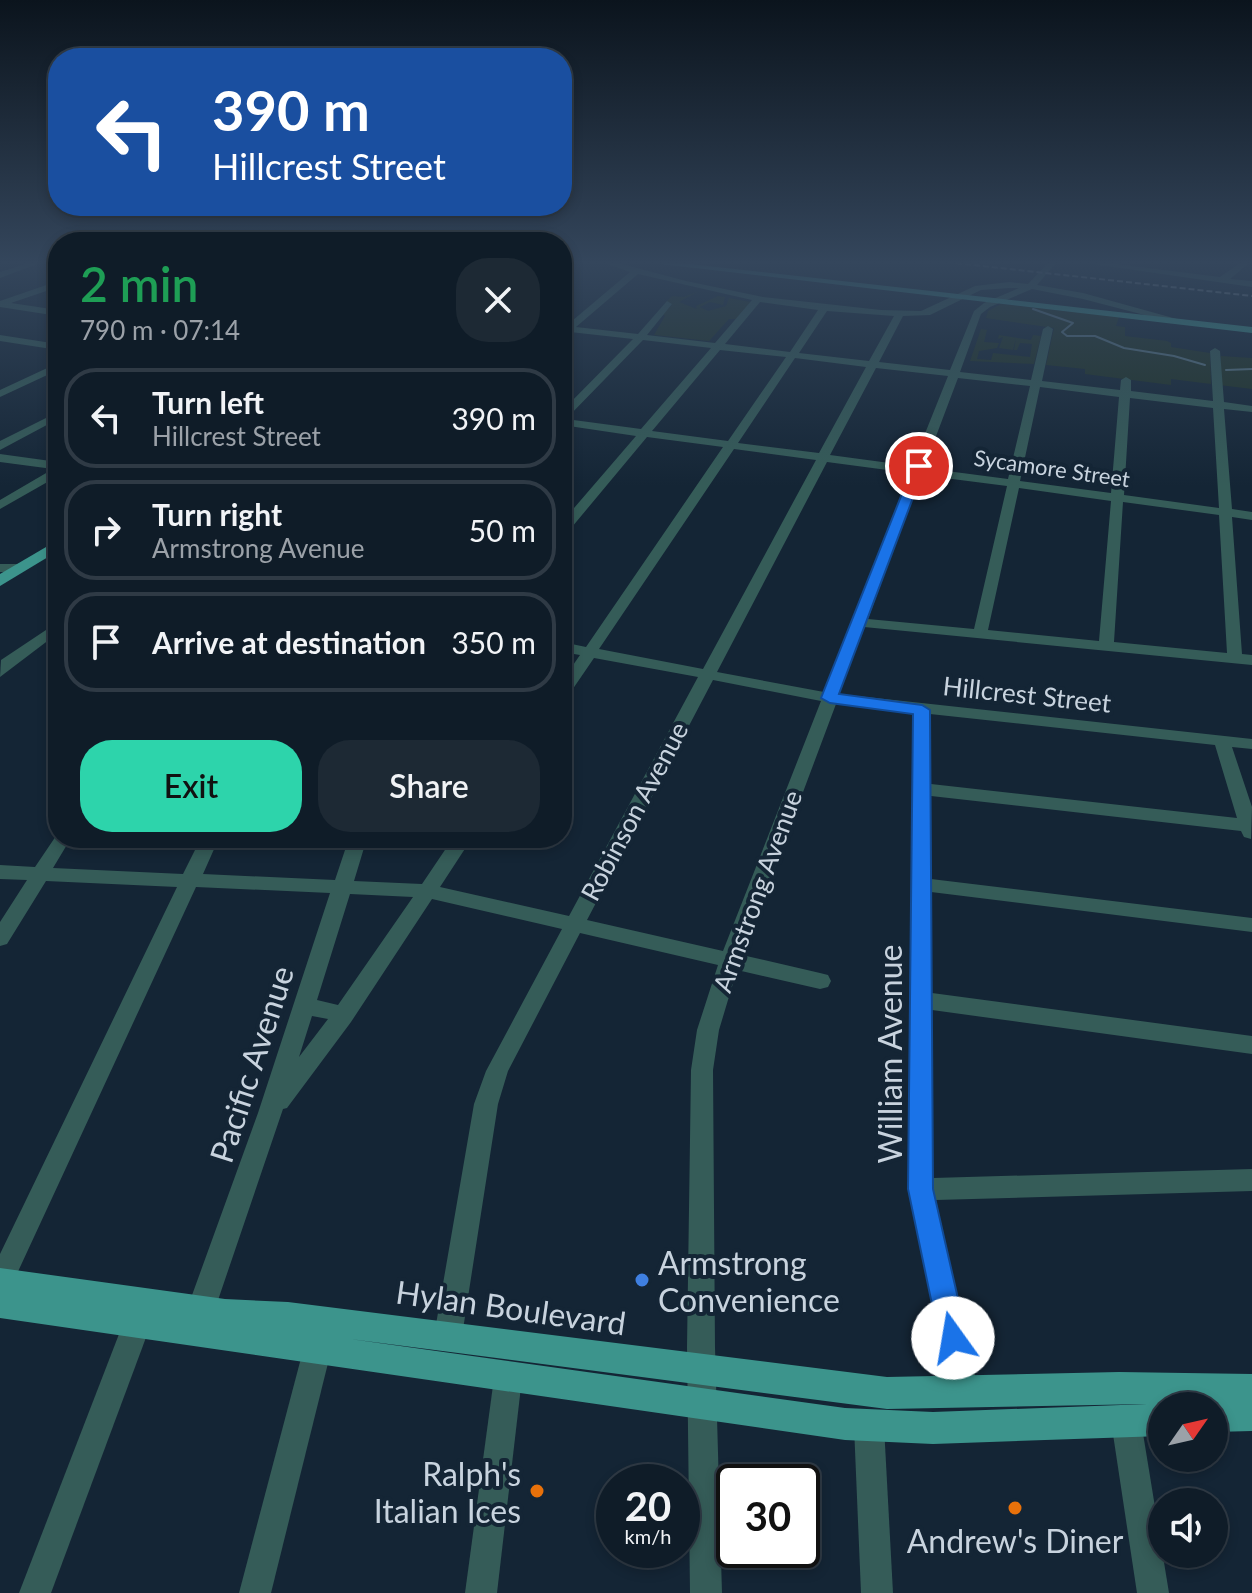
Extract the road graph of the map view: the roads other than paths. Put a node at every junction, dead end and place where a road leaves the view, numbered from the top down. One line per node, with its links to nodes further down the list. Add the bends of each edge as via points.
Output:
1 (633, 337): 8 (street)
2 (723, 337): 10 (street)
3 (805, 337): 12 (street)
4 (886, 337): 13 (street, Robinson Avenue)
5 (968, 337): 15 (street, Armstrong Avenue)
6 (1046, 337): 18 (street)
7 (0, 338): 9 (street)
8 (640, 338): 10 (street); 22 (street)
9 (48, 345)
10 (715, 346): 12 (street); 26 (street)
11 (1215, 351): 21 (street)
12 (792, 356): 13 (street); 27 (street)
13 (871, 365): 15 (street); 29 (street, Robinson Avenue)
14 (48, 371): 17 (street)
15 (953, 374): 18 (street); 32 (street, Armstrong Avenue)
16 (0, 377): 17 (street)
17 (26, 381): 20 (street)
18 (1037, 384): 19 (street); 34 (street)
19 (1126, 388): 21 (street); 35 (street)
20 (0, 394)
21 (1217, 405): 23 (street); 37 (street)
22 (572, 409)
23 (1252, 409)
24 (48, 420): 28 (street)
25 (572, 421): 26 (street, Sycamore Street)
26 (643, 432): 27 (street, Sycamore Street); 39 (street)
27 (731, 444): 29 (street, Sycamore Street); 49 (street)
28 (0, 446)
29 (822, 457): 32 (street, Sycamore Street); 53 (street, Robinson Avenue)
30 (0, 458): 31 (street)
31 (48, 467)
32 (917, 470): 34 (street, Sycamore Street); 44 (street, Armstrong Avenue)
33 (48, 475): 36 (street)
34 (1015, 483): 35 (street, Sycamore Street); 46 (street)
35 (1118, 498): 37 (street, Sycamore Street); 47 (street)
36 (0, 505)
37 (1225, 512): 38 (street, Sycamore Street); 50 (street)
38 (1252, 516)
39 (572, 518)
40 (48, 550): 42 (main road)
41 (0, 568): 42 (street)
42 (20, 568): 43 (main road)
43 (0, 581)
44 (857, 622): 46 (street); 55 (street, Armstrong Avenue)
45 (48, 633): 52 (street)
46 (980, 634): 47 (street)
47 (1106, 646): 50 (street)
48 (572, 649): 49 (street, Hillcrest Street)
49 (589, 653): 53 (street, Hillcrest Street); 54 (street)
50 (1235, 658): 51 (street)
51 (1252, 660)
52 (0, 672)
53 (706, 674): 55 (street, Hillcrest Street); 71 (street, Robinson Avenue)
54 (572, 678)
55 (830, 698): 56 (street, Hillcrest Street); 74 (street, Armstrong Avenue)
56 (922, 710): 57 (street, Hillcrest Street); 59 (street, William Avenue)
57 (1222, 741): 58 (street, Hillcrest Street); 60 (street)
58 (1252, 744)
59 (922, 789): 60 (street); 68 (street, William Avenue)
60 (1251, 830)
61 (56, 848): 66 (street)
62 (205, 848): 67 (street)
63 (355, 848): 69 (street, Pacific Avenue)
64 (456, 848): 70 (street)
65 (0, 872): 66 (street)
66 (40, 874): 67 (street); 73 (street)
67 (190, 880): 69 (street); 83 (street)
68 (921, 884): 72 (street); 76 (street, William Avenue)
69 (343, 885): 70 (street); 77 (street, Pacific Avenue)
70 (427, 891): 71 (street); 78 (street)
71 (573, 925): 74 (street); 88 (street, Robinson Avenue, via 492,1081)
72 (1252, 925)
73 (0, 939)
74 (729, 962): 75 (street); 90 (street, Armstrong Avenue, via 703,1056)
75 (820, 981)
76 (921, 1000): 79 (street); 82 (street, William Avenue)
77 (304, 1008): 78 (street); 80 (street, Pacific Avenue)
78 (343, 1016): 80 (street)
79 (1252, 1045)
80 (270, 1113): 85 (street, Pacific Avenue)
81 (1252, 1180): 82 (street)
82 (921, 1189): 93 (street, William Avenue)
83 (0, 1282): 86 (main road, Hylan Boulevard)
84 (0, 1304): 86 (main road, Hylan Boulevard)
85 (201, 1309): 86 (main road, Hylan Boulevard); 87 (main road, Hylan Boulevard)
86 (142, 1312): 89 (main road, Hylan Boulevard); 100 (street)
87 (324, 1320): 88 (main road, Hylan Boulevard); 89 (street)
88 (448, 1336): 90 (main road, Hylan Boulevard)
89 (316, 1351): 91 (main road, Hylan Boulevard); 101 (street)
90 (702, 1370): 93 (main road, Hylan Boulevard, via 887,1393); 94 (street, Armstrong Avenue)
91 (508, 1378): 94 (main road, Hylan Boulevard); 102 (street)
92 (1252, 1390): 93 (main road, Hylan Boulevard)
93 (965, 1393)
94 (703, 1404): 99 (main road, Hylan Boulevard); 103 (street, Armstrong Avenue)
95 (1252, 1415): 96 (main road)
96 (1228, 1416)
97 (1148, 1420): 98 (main road, Hylan Boulevard)
98 (1126, 1421): 99 (main road, Hylan Boulevard); 105 (street)
99 (869, 1426): 104 (street)
100 (35, 1593)
101 (255, 1593)
102 (481, 1593)
103 (706, 1593)
104 (877, 1593)
105 (1153, 1593)

